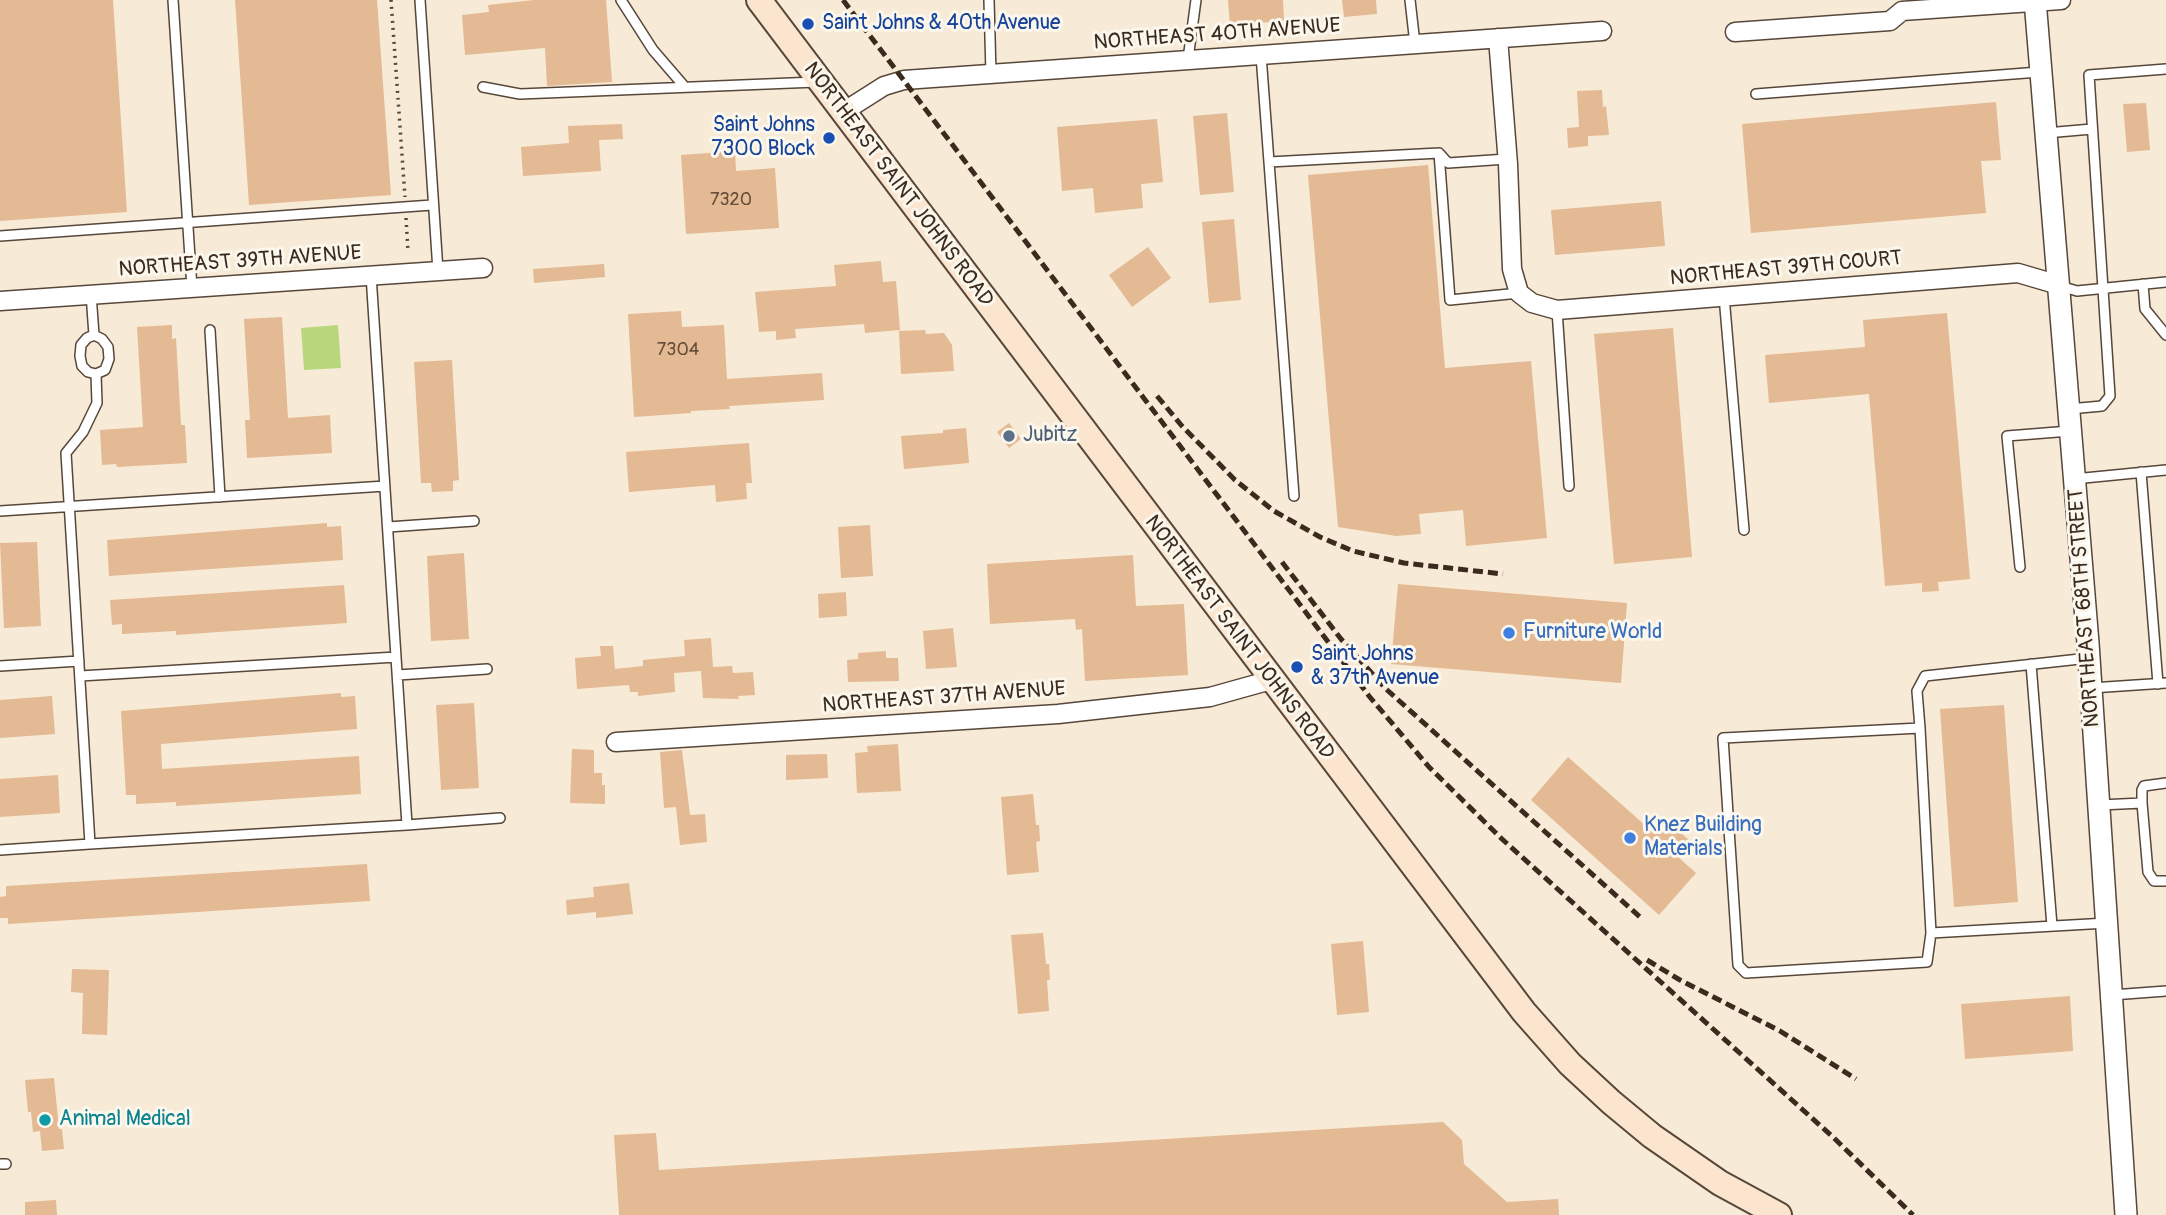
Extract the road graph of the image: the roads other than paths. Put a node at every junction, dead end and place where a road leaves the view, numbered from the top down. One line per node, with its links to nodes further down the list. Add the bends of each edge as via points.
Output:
1 (173, 0): 30 (lane)
2 (420, 0): 29 (lane)
3 (621, 0): 20 (lane, via 653,50)
4 (759, 0): 19 (main road, NORTHEAST SAINT JOHNS ROAD)
5 (989, 0): 18 (lane)
6 (1196, 0): 15 (lane)
7 (1410, 0): 13 (lane)
8 (2061, 0): 9 (street)
9 (2035, 1): 11 (street, via 1902,12 1890,21); 17 (street, NORTHEAST 68TH STREET)
10 (1602, 31): 12 (street, NORTHEAST 40TH AVENUE)
11 (1735, 32)
12 (1498, 38): 13 (street, NORTHEAST 40TH AVENUE); 27 (street)
13 (1415, 44): 14 (street, NORTHEAST 40TH AVENUE)
14 (1261, 55): 15 (street, NORTHEAST 40TH AVENUE); 28 (lane)
15 (1188, 59): 18 (street, NORTHEAST 40TH AVENUE)
16 (2166, 69): 24 (lane, via 2089,75)
17 (2041, 72): 22 (lane); 25 (street, NORTHEAST 68TH STREET)
18 (991, 74): 23 (street, NORTHEAST 40TH AVENUE, via 891,83)
19 (821, 81): 20 (lane); 23 (main road, NORTHEAST SAINT JOHNS ROAD)
20 (684, 86): 21 (lane, via 520,94)
21 (483, 87)
22 (1756, 94)
23 (843, 112): 72 (main road, NORTHEAST SAINT JOHNS ROAD)
24 (2092, 129): 25 (lane); 39 (lane)
25 (2046, 133): 37 (street, NORTHEAST 68TH STREET)
26 (1439, 153): 27 (lane, via 1448,163); 28 (lane); 40 (lane, via 1450,300)
27 (1507, 159): 40 (street, via 1512,269)
28 (1269, 162): 56 (lane)
29 (432, 205): 30 (lane); 33 (lane)
30 (188, 222): 31 (lane); 38 (lane)
31 (0, 236)
32 (483, 268): 33 (street, NORTHEAST 39TH AVENUE)
33 (438, 271): 34 (street, NORTHEAST 39TH AVENUE)
34 (372, 275): 38 (street, NORTHEAST 39TH AVENUE); 54 (lane)
35 (2166, 282): 36 (lane)
36 (2143, 284): 39 (lane); 47 (lane, via 2145,309)
37 (2059, 285): 39 (lane, via 2077,291); 42 (street, NORTHEAST 39TH COURT, via 2018,273); 49 (street, NORTHEAST 68TH STREET)
38 (192, 288): 41 (street, NORTHEAST 39TH AVENUE)
39 (2104, 288): 49 (lane, via 2110,396 2102,406)
40 (1518, 293): 44 (street, NORTHEAST 39TH COURT, via 1532,303)
41 (91, 294): 43 (street, NORTHEAST 39TH AVENUE); 46 (lane)
42 (1724, 296): 44 (street, NORTHEAST 39TH COURT); 62 (lane)
43 (0, 300)
44 (1557, 310): 55 (lane)
45 (209, 330): 57 (lane)
46 (94, 335): 48 (lane, via 108,347 109,359 106,369); 48 (lane, via 81,345 80,356 82,366)
47 (2166, 335)
48 (96, 374): 58 (lane, via 97,403 66,453)
49 (2069, 409): 50 (street, NORTHEAST 68TH STREET)
50 (2070, 431): 53 (street, NORTHEAST 68TH STREET); 63 (lane, via 2007,436)
51 (2166, 470): 52 (lane)
52 (2141, 472): 53 (lane); 73 (lane)
53 (2074, 479): 65 (street, NORTHEAST 68TH STREET)
54 (385, 486): 57 (lane); 61 (lane)
55 (1569, 486)
56 (1294, 496)
57 (220, 497): 58 (lane)
58 (70, 507): 59 (lane); 66 (lane)
59 (0, 511)
60 (474, 521): 61 (lane)
61 (388, 527): 64 (lane)
62 (1744, 530)
63 (2020, 567)
64 (396, 657): 70 (lane); 71 (lane)
65 (2089, 657): 67 (lane); 74 (street, NORTHEAST 68TH STREET)
66 (79, 661): 68 (lane); 71 (lane)
67 (2031, 664): 75 (lane, via 1925,676 1917,691); 86 (lane)
68 (0, 666)
69 (487, 669): 70 (lane)
70 (398, 675): 81 (lane)
71 (80, 676): 82 (lane)
72 (1271, 680): 76 (street, NORTHEAST 37TH AVENUE, via 1210,697 1058,714); 90 (main road, NORTHEAST SAINT JOHNS ROAD, via 1524,1012 1570,1063 1653,1136 1720,1183)
73 (2162, 683): 74 (lane)
74 (2091, 688): 79 (street, NORTHEAST 68TH STREET)
75 (1920, 727): 87 (lane); 87 (lane, via 1723,738 1738,965 1746,973 1927,962)
76 (616, 742)
77 (2166, 783): 78 (lane, via 2144,786)
78 (2142, 803): 79 (lane); 84 (lane, via 2148,872 2154,881)
79 (2100, 805): 85 (street, NORTHEAST 68TH STREET)
80 (500, 818): 81 (lane)
81 (407, 824): 82 (lane)
82 (90, 844): 83 (lane)
83 (0, 850)
84 (2166, 881)
85 (2108, 923): 86 (lane); 89 (street, NORTHEAST 68TH STREET)
86 (2052, 926): 87 (lane)
87 (1931, 933)
88 (2166, 991): 89 (lane)
89 (2112, 995): 91 (street, NORTHEAST 68TH STREET)
90 (1779, 1215)
91 (2126, 1215)

